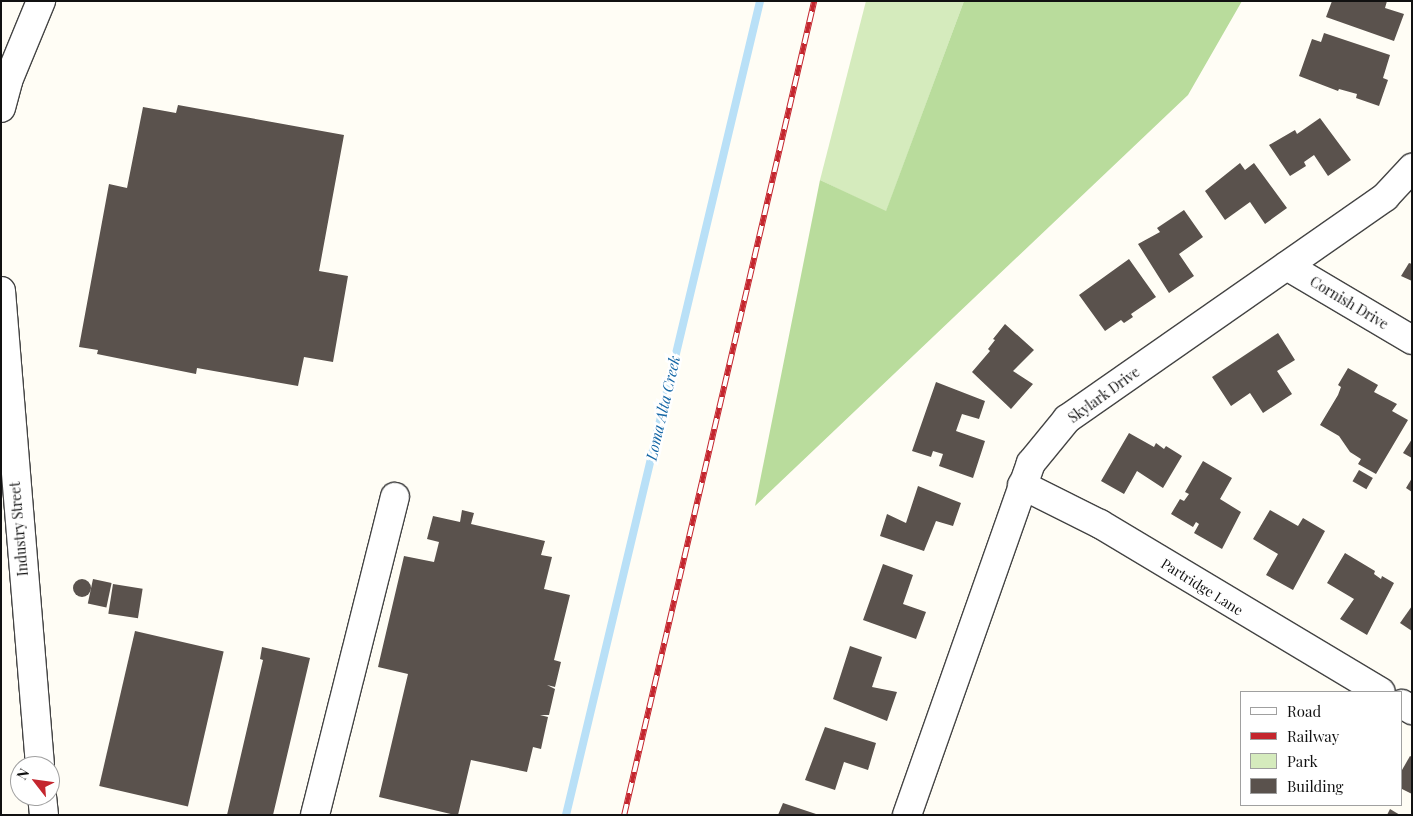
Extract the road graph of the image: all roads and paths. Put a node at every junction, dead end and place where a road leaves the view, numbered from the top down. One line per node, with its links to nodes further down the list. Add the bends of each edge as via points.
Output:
1 (41, 1): 2 (street, via 8,81)
2 (1, 108)
3 (1412, 168): 4 (street, Skylark Drive, via 1386,197)
4 (1287, 266): 6 (street, Cornish Drive); 8 (street, Skylark Drive, via 1067,419 1031,463)
5 (2, 305): 7 (street, Industry Street)
6 (1412, 340)
7 (5, 408): 11 (street, Industry Street)
8 (1022, 485): 10 (street, Partridge Lane, via 1100,524); 13 (street, Skylark Drive)
9 (395, 497): 12 (street)
10 (1379, 691)
11 (39, 756)
12 (315, 815)
13 (907, 815)

